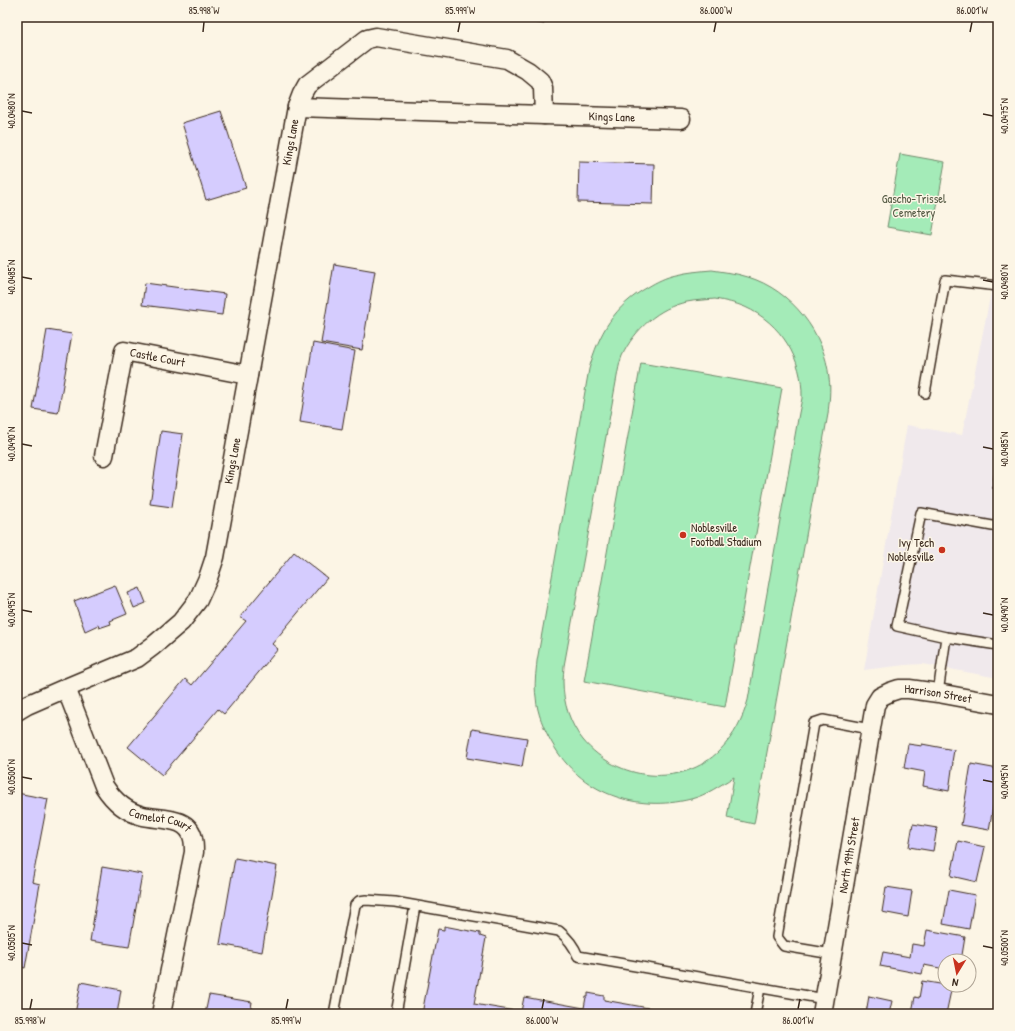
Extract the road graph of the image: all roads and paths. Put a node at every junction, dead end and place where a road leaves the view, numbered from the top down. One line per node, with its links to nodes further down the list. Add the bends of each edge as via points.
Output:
1 (297, 108): 2 (street, Kings Lane); 2 (street, Kings Lane, via 307,85 367,39 376,37 507,59 540,81); 5 (street, Kings Lane)
2 (544, 115): 3 (street, Kings Lane)
3 (681, 119)
4 (998, 286): 6 (lane, via 945,280)
5 (248, 375): 7 (street, Castle Court, via 124,351); 11 (street, Kings Lane, via 215,556 198,600 181,622 137,658)
6 (925, 393)
7 (104, 456)
8 (998, 527): 9 (lane, via 921,513 896,626)
9 (946, 637): 10 (lane); 12 (lane)
10 (998, 645)
11 (66, 688): 15 (street, Kings Lane); 21 (street, Camelot Court, via 110,796 142,816 179,822 189,829 193,838 194,852)
12 (938, 693): 13 (street, Harrison Street, via 899,689); 14 (street, Harrison Street)
13 (880, 697): 16 (street, North 19th Street, via 875,705)
14 (998, 704)
15 (17, 711)
16 (870, 729): 18 (street, North 19th Street); 18 (lane, via 822,720 814,723 777,937 784,946)
17 (415, 906): 19 (lane, via 559,931 574,947 578,956); 22 (lane, via 366,900 356,903); 23 (lane)
18 (832, 954): 20 (street, North 19th Street)
19 (760, 988): 20 (lane); 24 (lane)
20 (824, 1007)
21 (162, 1014)
22 (334, 1014)
23 (396, 1014)
24 (755, 1014)

